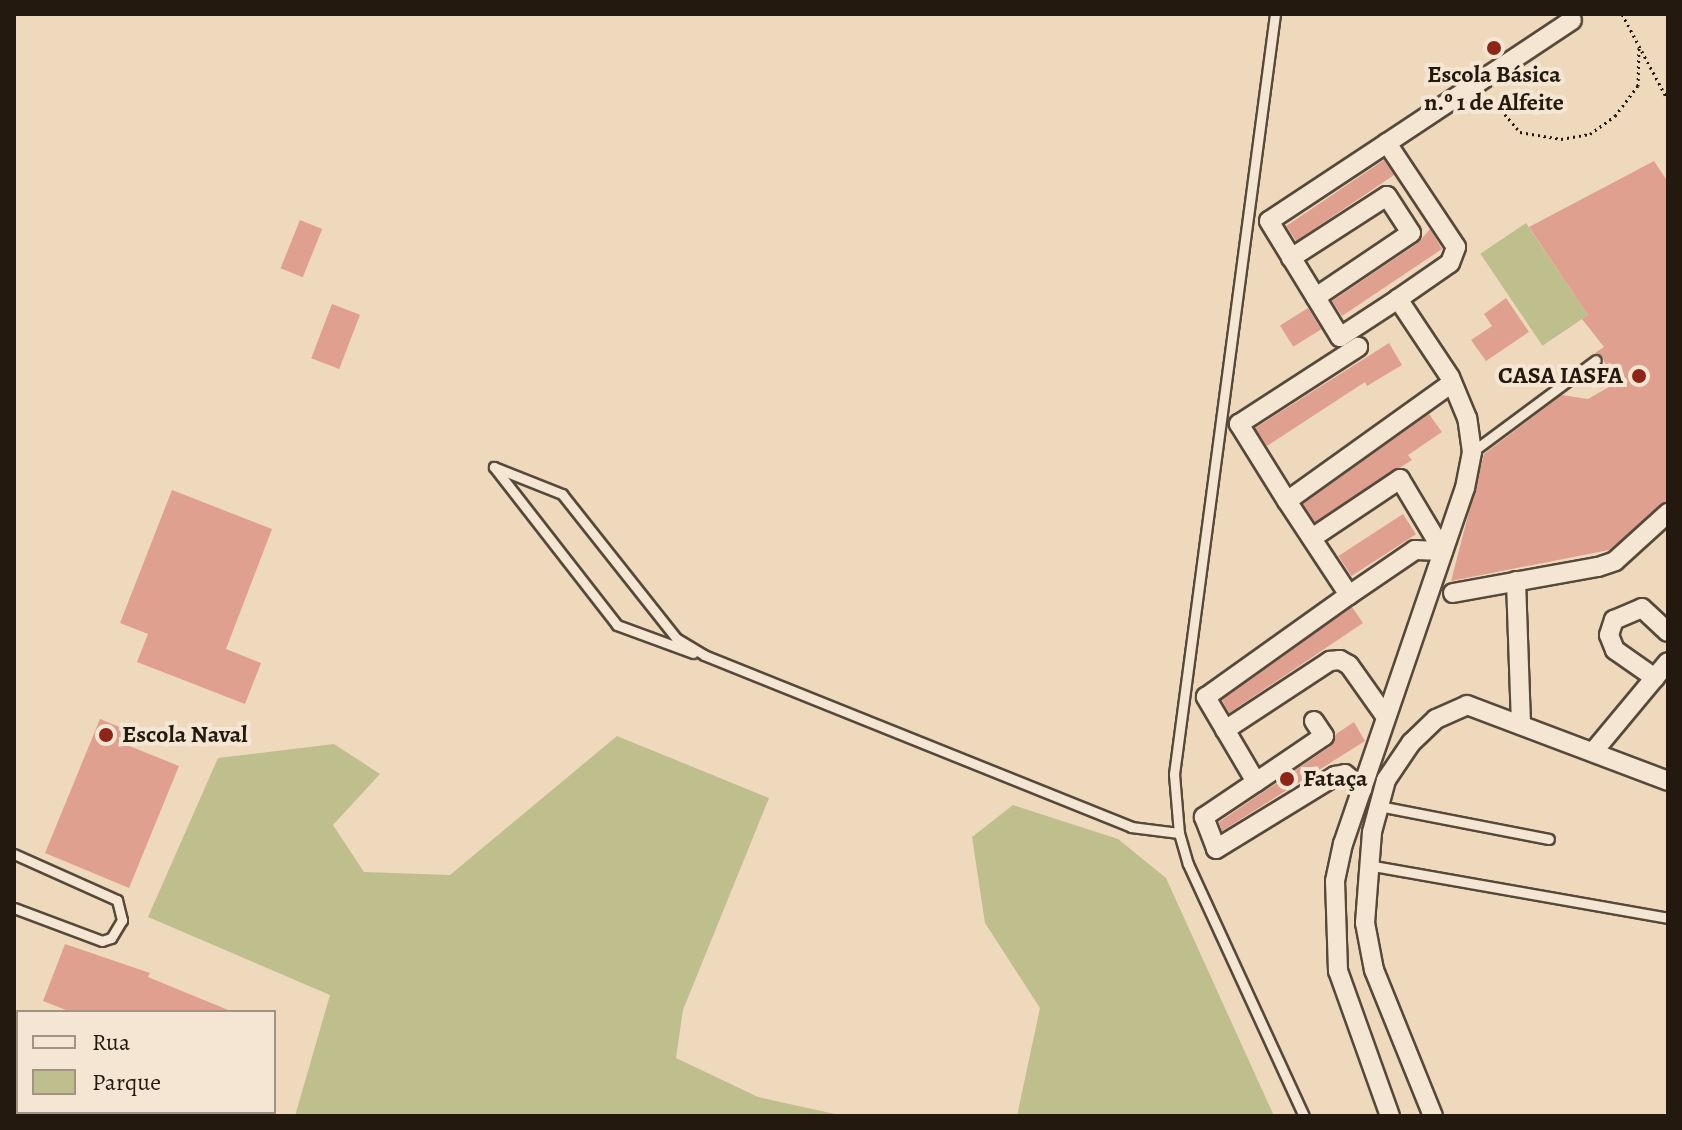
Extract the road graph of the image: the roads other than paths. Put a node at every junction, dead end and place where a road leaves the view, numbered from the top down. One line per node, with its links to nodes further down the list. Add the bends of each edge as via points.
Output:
1 (1275, 14): 31 (lane, via 1177,738)
2 (1572, 20): 3 (street)
3 (1387, 143): 4 (street, via 1269,221); 6 (street, via 1456,247 1450,263)
4 (1291, 258): 5 (street); 5 (street, via 1387,196 1411,233)
5 (1316, 297): 6 (street, via 1340,337)
6 (1398, 299): 9 (street)
7 (1358, 347): 11 (street, via 1239,424)
8 (1596, 360): 10 (lane)
9 (1452, 383): 10 (street, via 1467,418); 11 (street)
10 (1472, 452): 14 (street)
11 (1287, 501): 13 (street)
12 (1668, 513): 15 (street, via 1615,561)
13 (1312, 538): 14 (street, via 1400,479); 17 (street)
14 (1443, 551): 17 (street, via 1415,550); 22 (street)
15 (1516, 581): 16 (street); 24 (street)
16 (1453, 593)
17 (1349, 595): 25 (street, via 1206,697)
18 (1668, 632): 21 (street, via 1642,608 1614,620 1609,635 1615,650)
19 (704, 655): 19 (lane, via 676,638 562,494 494,467 617,625); 31 (lane, via 1131,827)
20 (1668, 662): 21 (street)
21 (1655, 678): 26 (street)
22 (1386, 717): 25 (street, via 1340,660 1330,661); 29 (street)
23 (1314, 721): 28 (street, via 1324,736)
24 (1521, 725): 26 (street); 30 (street, via 1467,705 1436,719 1411,743 1386,780)
25 (1225, 730): 28 (street)
26 (1593, 752): 27 (street)
27 (1668, 781)
28 (1256, 782): 29 (street, via 1204,817 1216,849 1335,776 1345,774)
29 (1362, 789): 38 (street, via 1335,881 1334,944 1345,1003)
30 (1379, 806): 32 (lane); 34 (street)
31 (1179, 833): 37 (lane)
32 (1549, 839)
33 (14, 854): 35 (lane, via 117,900 122,920 111,938 102,941)
34 (1368, 865): 36 (lane); 39 (street, via 1365,923 1374,970)
35 (14, 908)
36 (1668, 918)
37 (1304, 1116)
38 (1390, 1116)
39 (1433, 1116)

